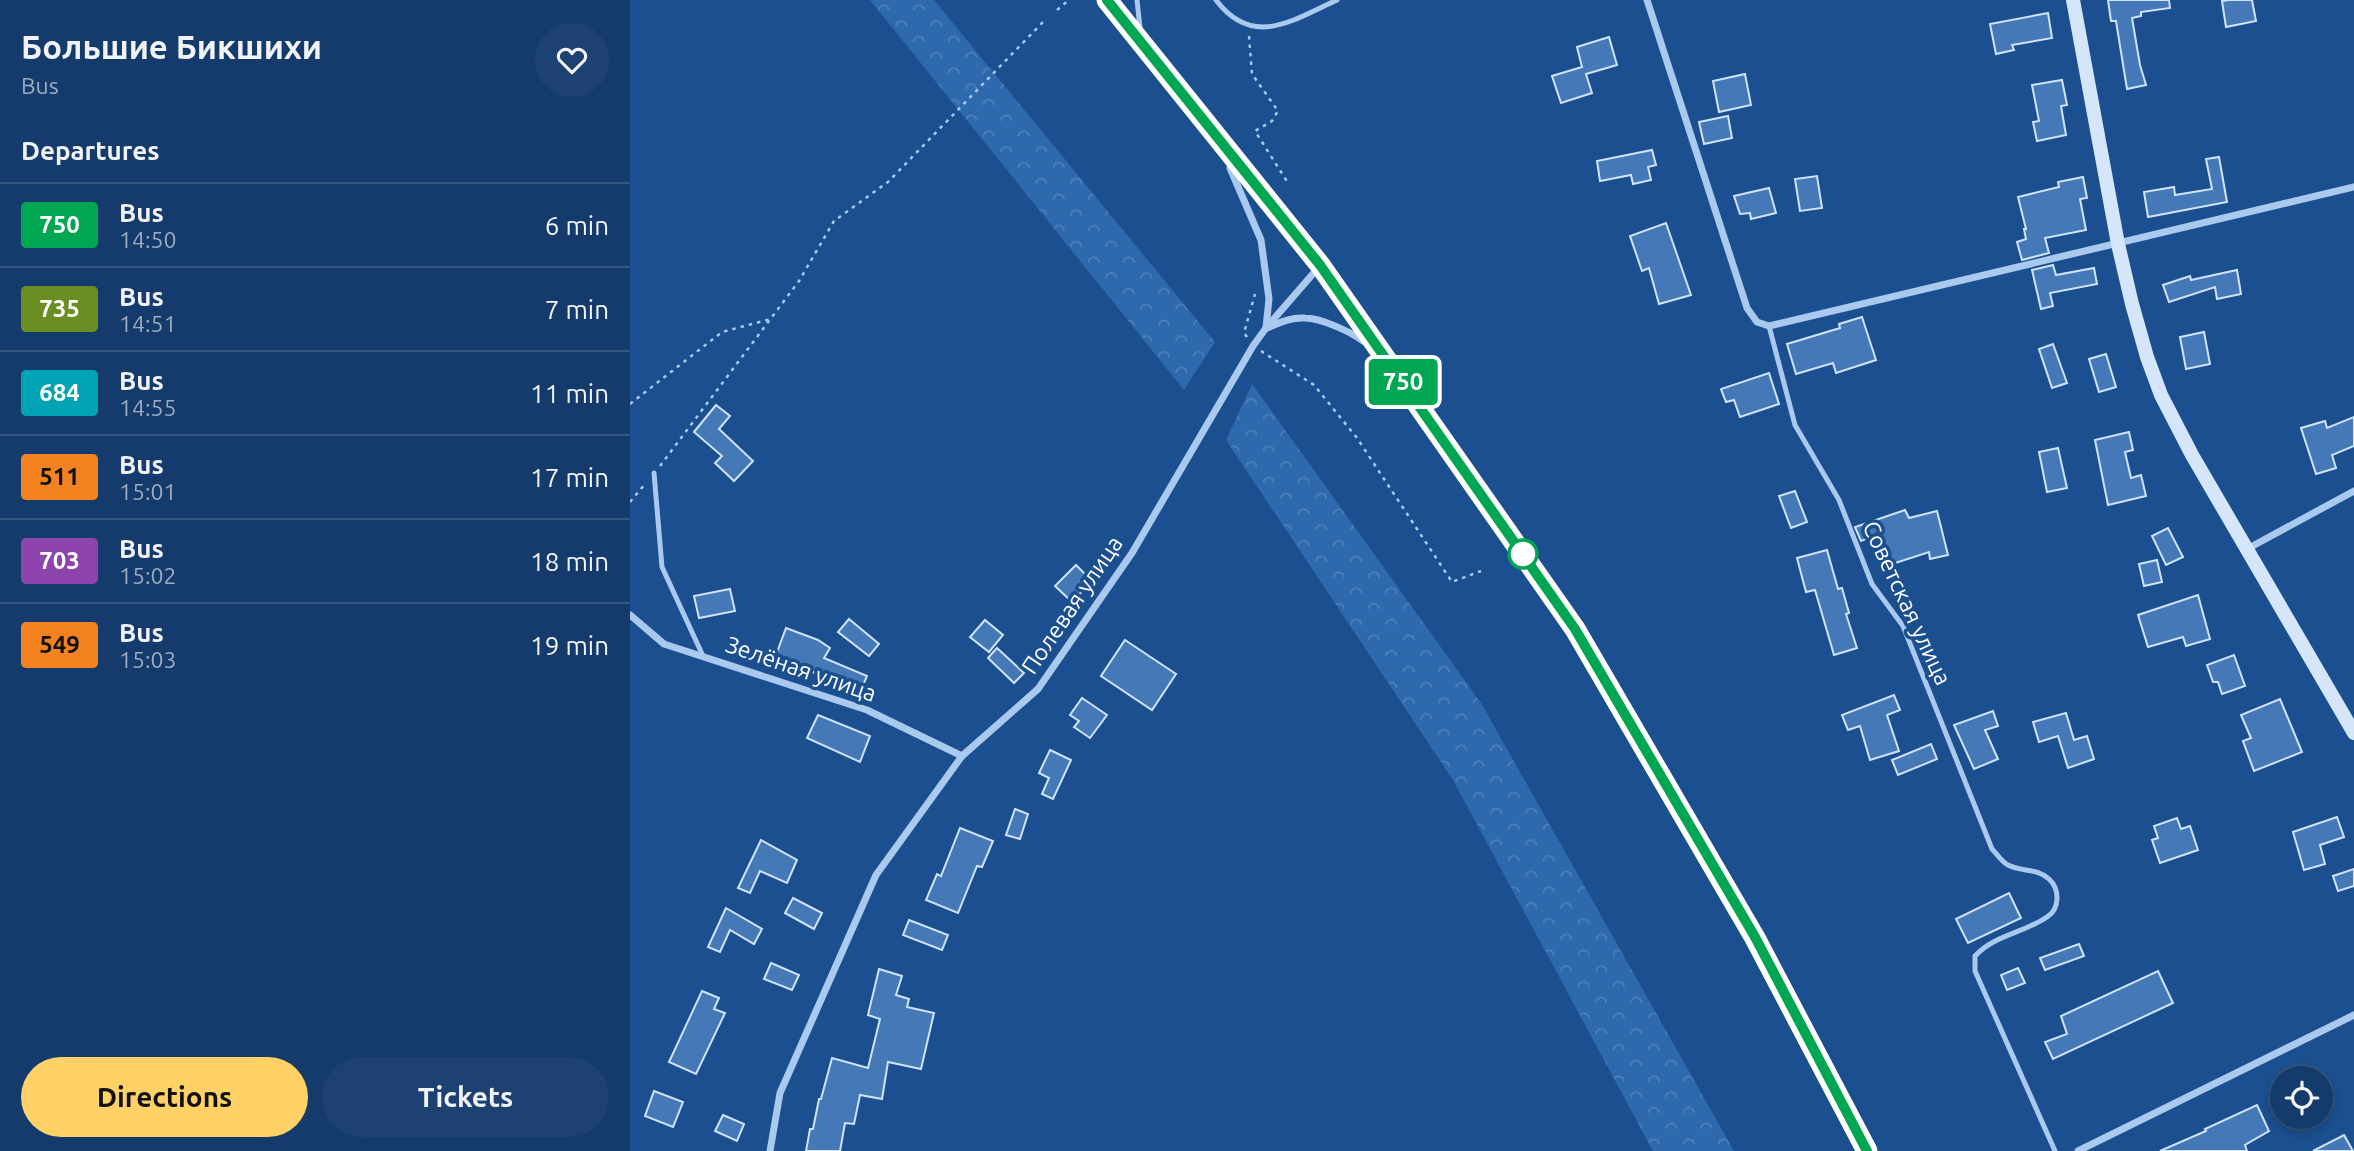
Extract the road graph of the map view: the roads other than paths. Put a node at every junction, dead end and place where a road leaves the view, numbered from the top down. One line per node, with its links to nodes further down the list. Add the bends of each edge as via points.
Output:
1 (1107, 0): 7 (highway)
2 (1138, 0): 7 (lane)
3 (1216, 0): 4 (lane, via 1236,21 1262,28 1282,25)
4 (1337, 0)
5 (1647, 0): 12 (street, via 1747,308 1757,322)
6 (2073, 0): 10 (street)
7 (1141, 42): 8 (highway)
8 (1215, 133): 11 (highway); 13 (street, via 1261,240 1269,299)
9 (2354, 187): 10 (street)
10 (2118, 244): 12 (street); 17 (street, via 2161,395)
11 (1320, 265): 13 (street, Полевая улица); 14 (highway)
12 (1769, 326): 25 (lane, Советская улица, via 1796,425 1839,500 1872,584 1903,626 1992,849 2006,864 2050,879 2057,892 2057,905 2049,916 1984,946 1975,956 1975,971)
13 (1266, 328): 14 (street, via 1308,317 1353,333); 21 (street, Полевая улица, via 1132,553 1038,690)
14 (1390, 362): 24 (highway, via 1575,629 1755,937)
15 (654, 473): 19 (lane, via 662,567)
16 (2354, 491): 17 (street)
17 (2246, 550): 20 (street)
18 (630, 615): 19 (street, Зелёная улица, via 664,643)
19 (703, 656): 21 (street, Зелёная улица, via 867,710)
20 (2354, 733)
21 (962, 756): 23 (street, Полевая улица, via 876,875 780,1093)
22 (2354, 1015): 26 (street)
23 (770, 1151)
24 (1867, 1151)
25 (2055, 1151)
26 (2078, 1151)

